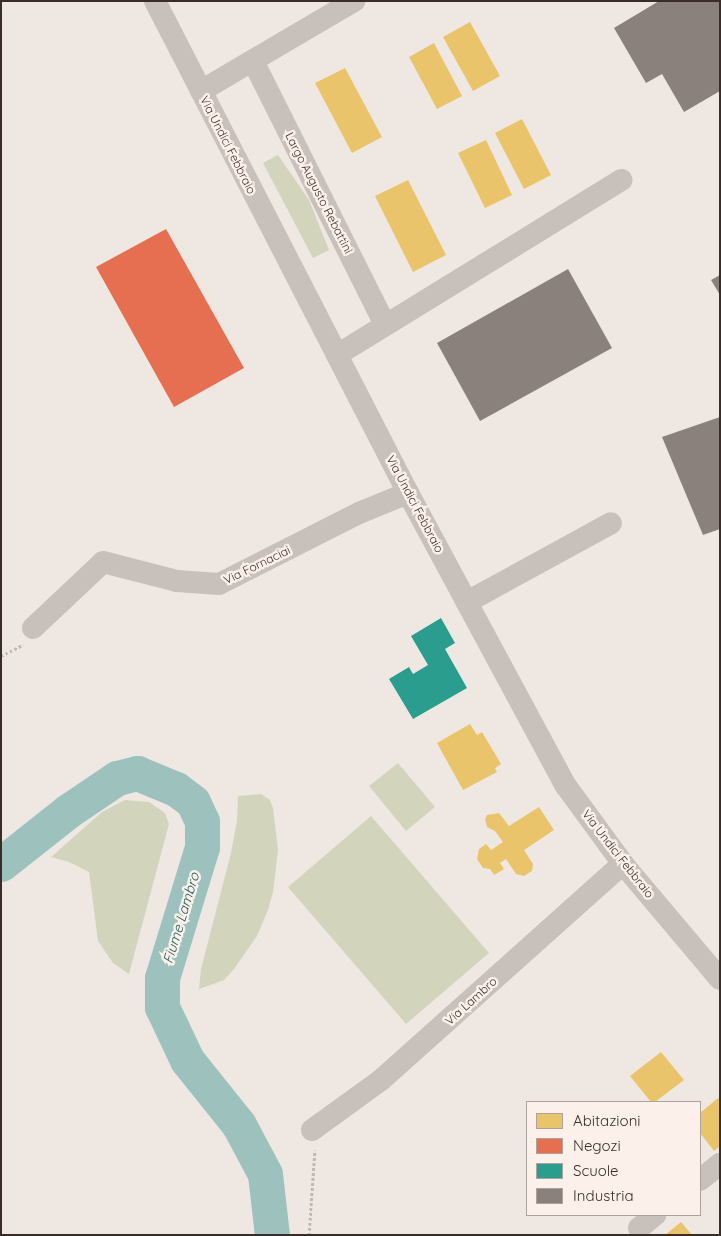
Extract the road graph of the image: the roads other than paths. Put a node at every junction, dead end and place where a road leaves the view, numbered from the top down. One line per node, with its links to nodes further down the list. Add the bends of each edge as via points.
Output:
1 (155, 1): 4 (street, Via Undici Febbraio)
2 (354, 1): 3 (street)
3 (253, 61): 4 (street); 6 (street, Largo Augusto Rebattini)
4 (201, 91): 7 (street, Via Undici Febbraio)
5 (622, 180): 6 (street)
6 (385, 325): 7 (street)
7 (336, 354): 8 (street, Via Undici Febbraio)
8 (408, 493): 10 (street, Via Undici Febbraio); 11 (street, Via Fornaciai, via 359,513 218,584 177,581 104,562)
9 (611, 523): 10 (street)
10 (467, 602): 12 (street, Via Undici Febbraio, via 566,786)
11 (29, 636)
12 (623, 864): 13 (street, Via Undici Febbraio); 14 (street, Via Lambro, via 382,1080)
13 (720, 979)
14 (312, 1130)
15 (720, 1164): 16 (street)
16 (701, 1179)

